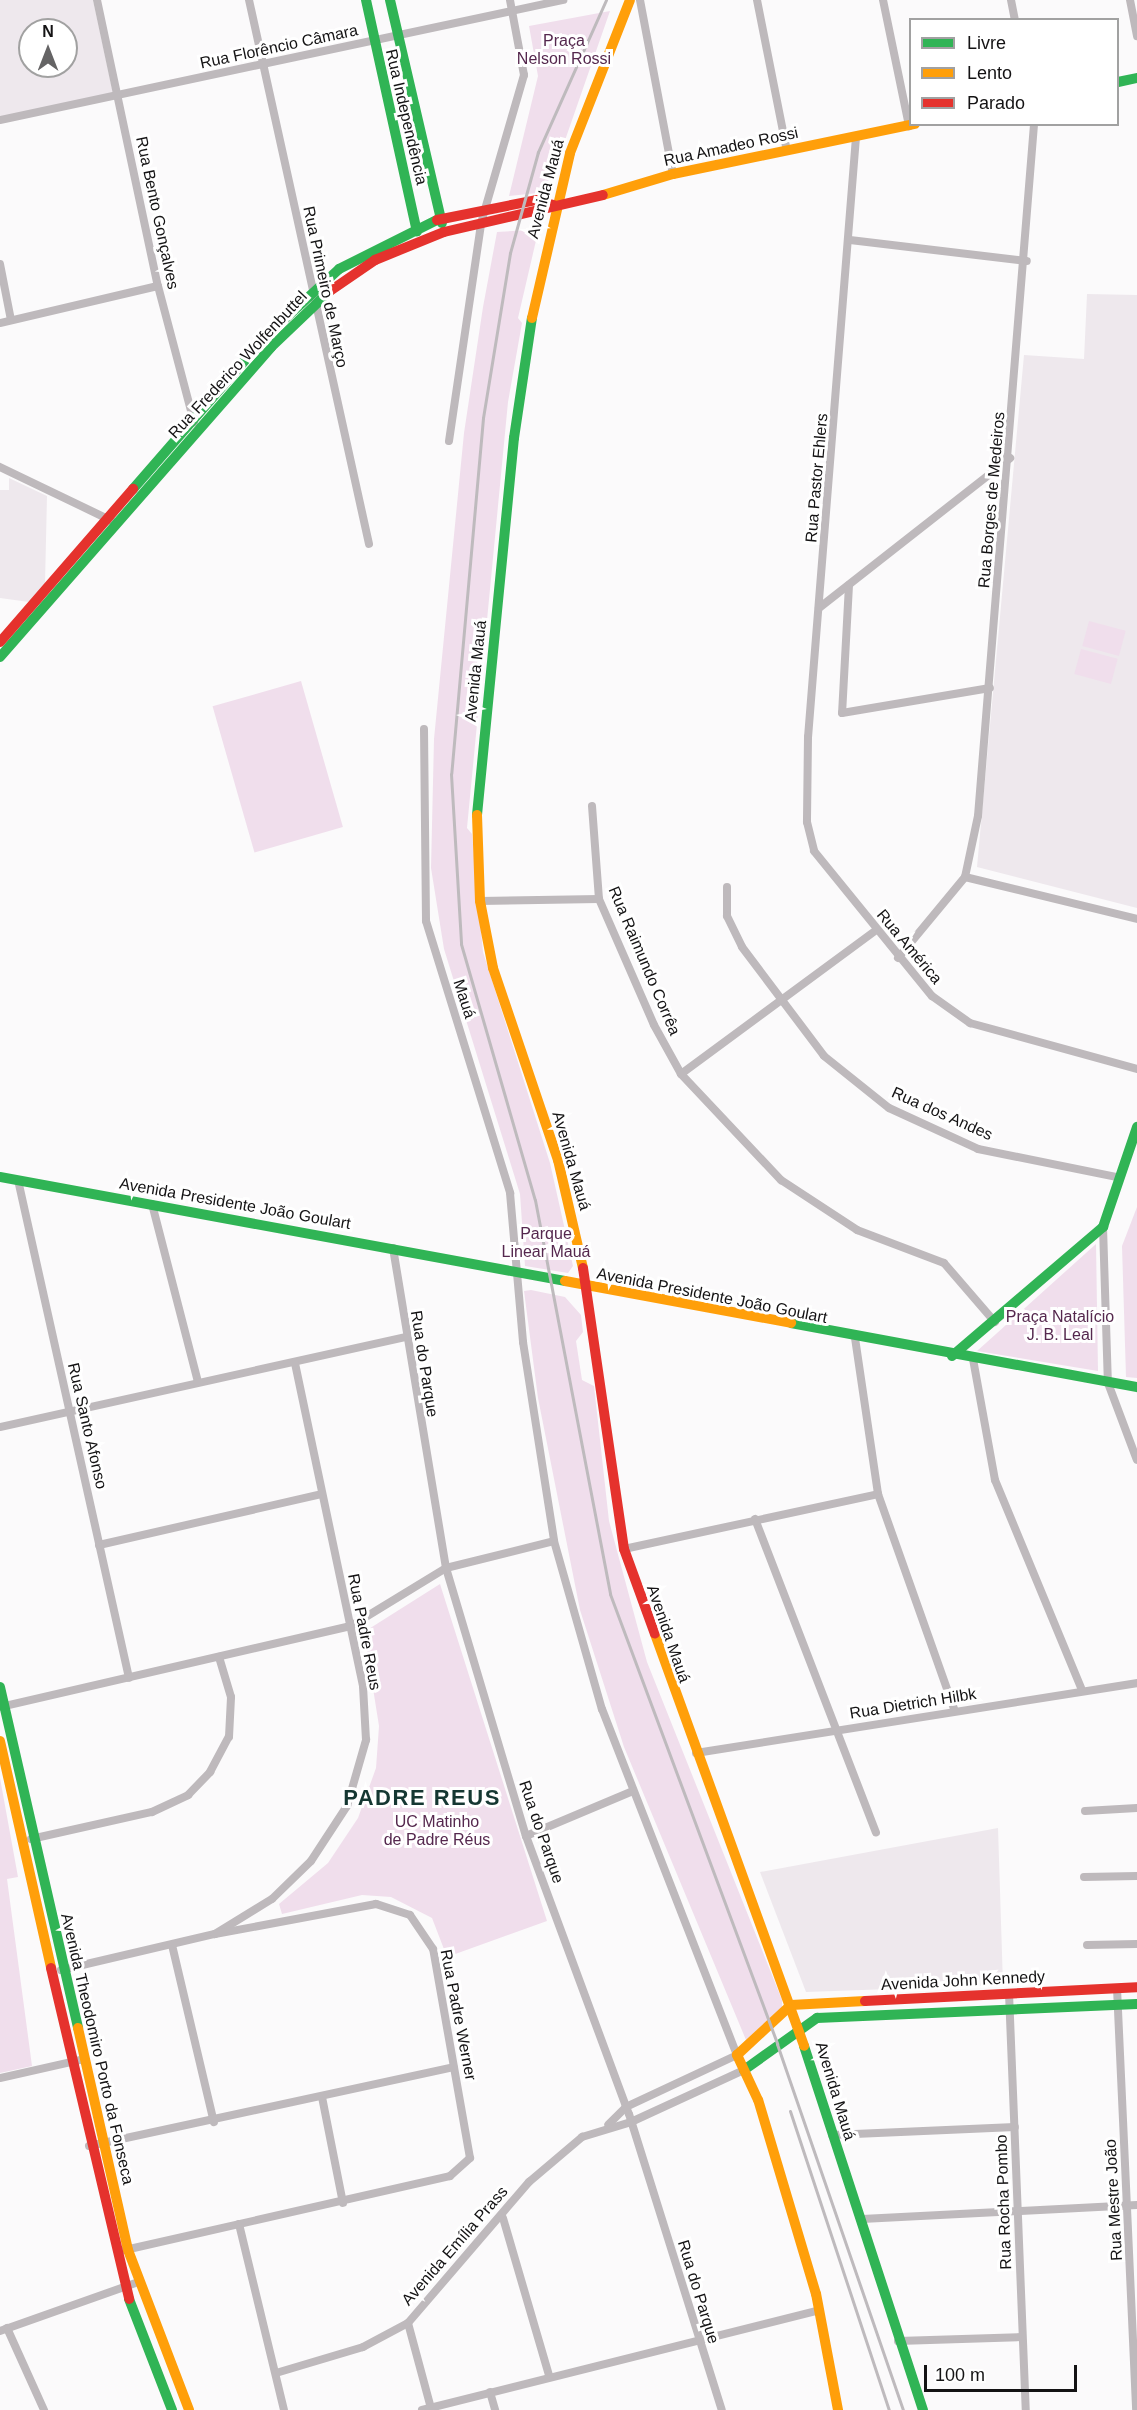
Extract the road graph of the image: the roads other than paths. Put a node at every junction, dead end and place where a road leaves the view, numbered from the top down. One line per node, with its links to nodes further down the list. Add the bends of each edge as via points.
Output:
1 (98, 0): 21 (street, Rua Bento Gonçalves)
2 (249, 0): 18 (street, Rua Primeiro de Março)
3 (366, 0): 17 (main road, Rua Independência)
4 (390, 0): 16 (main road, Rua Independência)
5 (510, 0): 13 (street)
6 (563, 0): 13 (street, Rua Florêncio Câmara)
7 (630, 0): 29 (main road, Avenida Mauá)
8 (640, 0): 28 (street)
9 (758, 0): 27 (street)
10 (884, 0): 22 (street)
11 (1011, 0): 14 (street)
12 (1130, 0): 15 (street)
13 (512, 12): 16 (street, Rua Florêncio Câmara); 30 (street, via 524,75)
14 (1015, 18)
15 (1137, 36)
16 (397, 37): 17 (street, Rua Florêncio Câmara); 31 (main road, Rua Independência)
17 (373, 41): 18 (street, Rua Florêncio Câmara); 33 (main road, Rua Independência)
18 (262, 64): 21 (street, Rua Florêncio Câmara); 40 (street, Rua Primeiro de Março)
19 (1137, 78): 20 (main road)
20 (1119, 82)
21 (118, 94): 23 (street, Rua Florêncio Câmara); 39 (street, Rua Bento Gonçalves)
22 (909, 112)
23 (0, 120)
24 (909, 126): 26 (main road, Rua Amadeo Rossi)
25 (1034, 126): 37 (street, Rua Borges de Medeiros)
26 (856, 137): 27 (main road, Rua Amadeo Rossi); 36 (street, Rua Pastor Ehlers)
27 (787, 151): 28 (main road, Rua Amadeo Rossi)
28 (674, 174): 29 (main road, Rua Amadeo Rossi)
29 (554, 205): 30 (main road, Rua Frederico Wolfenbuttel, via 537,200); 32 (main road, Rua Frederico Wolfenbuttel, via 534,215); 61 (main road, Avenida Mauá, via 514,438 477,812)
30 (485, 207): 31 (main road, Rua Frederico Wolfenbuttel); 32 (street)
31 (441, 218): 33 (main road, Rua Frederico Wolfenbuttel); 34 (main road, Rua Independência)
32 (482, 223): 34 (main road, Rua Frederico Wolfenbuttel); 44 (street)
33 (416, 226): 35 (main road, Rua Independência); 40 (main road, Rua Frederico Wolfenbuttel, via 370,249)
34 (444, 232): 35 (main road, Rua Frederico Wolfenbuttel)
35 (420, 240): 40 (main road, Rua Frederico Wolfenbuttel)
36 (850, 240): 37 (street); 50 (street, Rua Pastor Ehlers)
37 (1027, 261): 45 (street, Rua Borges de Medeiros)
38 (0, 264): 41 (street)
39 (158, 286): 41 (street); 43 (street, Rua Bento Gonçalves)
40 (313, 297): 43 (main road, Rua Frederico Wolfenbuttel); 48 (street, Rua Primeiro de Março)
41 (11, 320): 42 (street)
42 (0, 322)
43 (195, 424): 47 (main road, Rua Frederico Wolfenbuttel)
44 (450, 441)
45 (1010, 458): 49 (street); 54 (street, Rua Borges de Medeiros)
46 (0, 466): 47 (street)
47 (111, 520): 51 (main road, Rua Frederico Wolfenbuttel)
48 (369, 544)
49 (849, 585): 50 (street); 54 (street, via 839,704 842,713 851,716)
50 (819, 608): 57 (street, Rua Pastor Ehlers)
51 (32, 612): 52 (main road, Rua Frederico Wolfenbuttel); 53 (main road, Rua Frederico Wolfenbuttel)
52 (0, 642)
53 (0, 657)
54 (990, 688): 58 (street, Rua Borges de Medeiros, via 978,816)
55 (424, 729): 75 (street, Mauá, via 426,921 510,1193 517,1238)
56 (592, 806): 60 (street, Rua Raimundo Corrêa)
57 (807, 822): 63 (street, Rua América, via 814,851)
58 (964, 877): 62 (street); 64 (street)
59 (727, 887): 65 (street, Rua dos Andes, via 731,929)
60 (599, 899): 61 (street); 67 (street, Rua Raimundo Corrêa, via 654,1025)
61 (480, 901): 76 (main road, Avenida Mauá, via 493,968 558,1160)
62 (1137, 920)
63 (876, 930): 64 (street, Rua América); 65 (street)
64 (898, 958): 66 (street, Rua América, via 932,996 970,1023)
65 (782, 999): 67 (street); 70 (street, Rua dos Andes, via 824,1056 889,1108 978,1149)
66 (1137, 1069)
67 (681, 1074): 77 (street, Rua Raimundo Corrêa, via 781,1180 857,1230 944,1263)
68 (1137, 1127): 70 (main road)
69 (0, 1177): 71 (main road, Avenida Presidente João Goulart)
70 (1117, 1177): 73 (main road)
71 (18, 1180): 72 (main road, Avenida Presidente João Goulart); 86 (street, Rua Santo Afonso)
72 (152, 1204): 74 (main road, Avenida Presidente João Goulart); 83 (street)
73 (1103, 1227): 77 (main road); 84 (street)
74 (393, 1248): 75 (main road, Avenida Presidente João Goulart); 78 (street, Rua do Parque)
75 (515, 1271): 76 (main road, Avenida Presidente João Goulart); 92 (street)
76 (587, 1287): 79 (main road, Avenida Presidente João Goulart); 94 (main road, Avenida Mauá)
77 (995, 1322): 80 (main road)
78 (405, 1336): 82 (street); 95 (street, Rua do Parque)
79 (855, 1338): 80 (main road, Avenida Presidente João Goulart); 90 (street)
80 (952, 1356): 81 (main road, Avenida Presidente João Goulart)
81 (973, 1359): 84 (main road, Avenida Presidente João Goulart); 101 (street, via 995,1480)
82 (294, 1362): 83 (street); 89 (street, Rua Padre Reus)
83 (198, 1382): 86 (street)
84 (1108, 1383): 85 (main road, Avenida Presidente João Goulart); 88 (street)
85 (1137, 1387)
86 (70, 1412): 87 (street); 93 (street, Rua Santo Afonso)
87 (0, 1427)
88 (1137, 1460)
89 (321, 1494): 93 (street); 96 (street, Rua Padre Reus)
90 (878, 1494): 91 (street); 103 (street)
91 (755, 1519): 94 (street); 104 (street)
92 (554, 1541): 95 (street); 109 (street, via 602,1709)
93 (99, 1545): 98 (street, Rua Santo Afonso)
94 (624, 1549): 107 (main road, Avenida Mauá)
95 (446, 1568): 96 (street); 115 (street, Rua do Parque)
96 (351, 1626): 97 (street); 120 (street, Rua Padre Reus, via 366,1740 347,1806 311,1860 272,1899)
97 (219, 1657): 98 (street); 116 (street, via 231,1697 229,1737 210,1772 188,1795 152,1812)
98 (129, 1678): 102 (street)
99 (1137, 1683): 101 (street, Rua Dietrich Hilbk)
100 (0, 1687): 102 (main road, Avenida Theodomiro Porto da Fonseca)
101 (1083, 1690): 103 (street, Rua Dietrich Hilbk)
102 (2, 1706): 106 (main road, Avenida Theodomiro Porto da Fonseca)
103 (955, 1711): 104 (street, Rua Dietrich Hilbk)
104 (836, 1731): 107 (street, Rua Dietrich Hilbk); 114 (street)
105 (0, 1741): 108 (main road, Avenida Theodomiro Porto da Fonseca)
106 (15, 1753): 108 (main road); 110 (main road, Avenida Theodomiro Porto da Fonseca)
107 (694, 1753): 130 (main road, Avenida Mauá)
108 (3, 1755): 112 (main road, Avenida Theodomiro Porto da Fonseca)
109 (633, 1791): 115 (street); 136 (street)
110 (27, 1807): 112 (main road); 116 (main road, Avenida Theodomiro Porto da Fonseca)
111 (1137, 1808): 113 (street)
112 (15, 1810): 117 (main road, Avenida Theodomiro Porto da Fonseca)
113 (1085, 1811)
114 (876, 1832)
115 (526, 1836): 143 (street, Rua do Parque)
116 (34, 1838): 117 (street); 124 (main road, Avenida Theodomiro Porto da Fonseca)
117 (22, 1841): 125 (main road, Avenida Theodomiro Porto da Fonseca)
118 (1137, 1876): 119 (street)
119 (1084, 1877)
120 (215, 1934): 122 (street, Rua Padre Reus); 139 (street, Rua Padre Werner, via 376,1904 410,1916 433,1949)
121 (1137, 1944): 123 (street)
122 (172, 1945): 124 (street, Rua Padre Reus); 144 (street)
123 (1087, 1945)
124 (63, 1970): 125 (street, Rua Padre Reus); 133 (main road, Avenida Theodomiro Porto da Fonseca)
125 (51, 1973): 134 (main road, Avenida Theodomiro Porto da Fonseca)
126 (1137, 1987): 127 (main road, Avenida John Kennedy)
127 (1117, 1988): 128 (main road, Avenida John Kennedy); 131 (street, Rua Mestre João)
128 (1009, 1993): 130 (main road, Avenida John Kennedy); 132 (street, Rua Rocha Pombo)
129 (1137, 2004): 131 (main road, Avenida John Kennedy)
130 (791, 2005): 135 (main road, Avenida Mauá); 136 (main road, Avenida Emília Prass)
131 (1118, 2005): 132 (main road, Avenida John Kennedy); 152 (street, Rua Mestre João)
132 (1009, 2010): 135 (main road, Avenida John Kennedy, via 817,2018); 147 (street, Rua Rocha Pombo)
133 (74, 2017): 134 (main road); 137 (main road, Avenida Theodomiro Porto da Fonseca)
134 (61, 2020): 138 (main road, Avenida Theodomiro Porto da Fonseca)
135 (800, 2030): 140 (main road, Avenida Emília Prass); 148 (main road, Avenida Mauá)
136 (737, 2055): 140 (main road); 143 (street, Avenida Emília Prass)
137 (84, 2059): 138 (street); 149 (main road, Avenida Theodomiro Porto da Fonseca)
138 (70, 2062): 141 (street); 150 (main road, Avenida Theodomiro Porto da Fonseca)
139 (454, 2067): 142 (street); 151 (street, Rua Padre Werner, via 472,2145 465,2168 450,2176)
140 (744, 2070): 145 (street, Avenida Emília Prass); 161 (main road)
141 (0, 2078)
142 (322, 2097): 144 (street); 151 (street)
143 (626, 2108): 145 (street, Rua do Parque); 146 (street, Avenida Emília Prass)
144 (214, 2122): 149 (street)
145 (631, 2122): 146 (street, Avenida Emília Prass); 164 (street, Rua do Parque)
146 (608, 2125): 154 (street, Avenida Emília Prass, via 550,2161)
147 (1015, 2127): 148 (street); 153 (street, Rua Rocha Pombo)
148 (832, 2135): 155 (main road, Avenida Mauá)
149 (102, 2143): 150 (street); 157 (main road, Avenida Theodomiro Porto da Fonseca)
150 (89, 2146): 158 (main road, Avenida Theodomiro Porto da Fonseca)
151 (343, 2203): 156 (street)
152 (1133, 2206): 153 (street); 183 (street, Rua Mestre João)
153 (1017, 2212): 155 (street); 165 (street, Rua Rocha Pombo)
154 (503, 2218): 162 (street, Avenida Emília Prass); 170 (street)
155 (862, 2219): 166 (main road, Avenida Mauá)
156 (239, 2224): 157 (street); 169 (street)
157 (128, 2250): 158 (street); 159 (main road, Avenida Theodomiro Porto da Fonseca)
158 (115, 2252): 160 (main road, Avenida Theodomiro Porto da Fonseca)
159 (138, 2282): 160 (street); 167 (main road, Avenida Theodomiro Porto da Fonseca)
160 (123, 2285): 163 (street); 168 (main road, Avenida Theodomiro Porto da Fonseca)
161 (819, 2310): 164 (street); 180 (main road)
162 (408, 2323): 169 (street, Avenida Emília Prass, via 363,2347); 172 (street)
163 (4, 2330): 173 (street)
164 (698, 2337): 170 (street); 179 (street, Rua do Parque)
165 (1023, 2337): 166 (street); 182 (street, Rua Rocha Pombo)
166 (898, 2341): 181 (main road, Avenida Mauá)
167 (169, 2359): 168 (main road); 175 (main road, Avenida Theodomiro Porto da Fonseca)
168 (153, 2365): 174 (main road, Avenida Theodomiro Porto da Fonseca)
169 (276, 2373): 176 (street)
170 (549, 2375): 171 (street)
171 (490, 2392): 172 (street); 178 (street)
172 (431, 2408): 177 (street)
173 (44, 2410)
174 (172, 2410)
175 (188, 2410)
176 (284, 2410)
177 (422, 2410)
178 (495, 2410)
179 (722, 2410)
180 (838, 2410)
181 (923, 2410)
182 (1026, 2410)
183 (1136, 2410)

